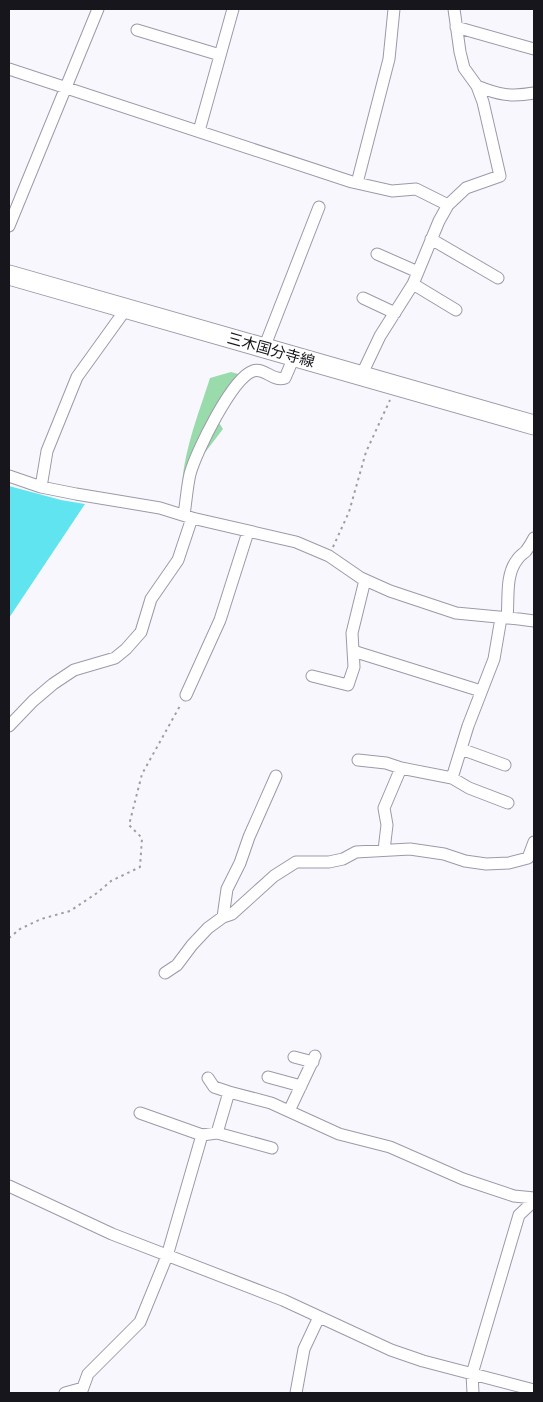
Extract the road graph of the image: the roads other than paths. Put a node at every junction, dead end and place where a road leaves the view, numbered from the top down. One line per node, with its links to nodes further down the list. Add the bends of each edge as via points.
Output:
1 (98, 9): 11 (street)
2 (233, 9): 8 (street)
3 (394, 9): 14 (street, via 389,59)
4 (454, 9): 5 (street)
5 (456, 27): 7 (street); 10 (street, via 464,68)
6 (137, 30): 8 (street)
7 (534, 49)
8 (220, 55): 13 (street)
9 (9, 69): 11 (street)
10 (477, 86): 12 (street, via 515,97); 15 (street, via 500,176 466,188)
11 (65, 89): 13 (street); 17 (street)
12 (534, 93)
13 (199, 131): 14 (street)
14 (357, 184): 15 (street, via 392,191 416,189)
15 (448, 205): 18 (street)
16 (318, 207): 28 (street)
17 (9, 226)
18 (431, 239): 20 (street); 22 (street)
19 (377, 254): 20 (street)
20 (418, 272): 23 (street)
21 (9, 275): 25 (main road, 三木国分寺線)
22 (498, 278)
23 (413, 284): 26 (street); 27 (street)
24 (363, 298): 27 (street)
25 (126, 309): 28 (main road, 三木国分寺線); 33 (street, via 77,377 47,451)
26 (456, 310)
27 (395, 313): 30 (street)
28 (264, 348): 29 (main road, 三木国分寺線)
29 (294, 356): 30 (main road, 三木国分寺線); 34 (street, via 285,378 272,377 263,371 251,372 229,396 198,451 190,474)
30 (360, 376): 31 (main road, 三木国分寺線)
31 (534, 425)
32 (9, 476): 33 (street)
33 (41, 487): 34 (street)
34 (188, 516): 35 (street); 44 (street, via 178,560 151,599 141,632 115,658 74,670 53,684)
35 (248, 532): 37 (street, via 296,542 329,556); 43 (street, via 220,620)
36 (534, 538): 38 (street, via 512,572)
37 (365, 580): 38 (street, via 456,614); 40 (street, via 352,632)
38 (504, 618): 39 (street); 42 (street)
39 (534, 622)
40 (353, 651): 41 (street, via 354,667 348,685); 42 (street)
41 (312, 676)
42 (482, 691): 45 (street)
43 (186, 695)
44 (9, 726)
45 (461, 749): 47 (street); 50 (street)
46 (358, 760): 48 (street)
47 (505, 765)
48 (401, 768): 50 (street); 53 (street, via 384,808 387,825)
49 (276, 776): 54 (street, via 227,889)
50 (452, 778): 51 (street)
51 (508, 803)
52 (534, 842): 53 (street, via 528,858 486,864 410,848)
53 (384, 850): 54 (street, via 356,852 329,862 296,862 274,876 232,914)
54 (223, 917): 55 (street, via 208,928 177,965)
55 (165, 973)
56 (294, 1057): 59 (street, via 314,1059)
57 (268, 1076): 59 (street)
58 (208, 1078): 60 (street, via 214,1087)
59 (301, 1086): 61 (street)
60 (229, 1092): 61 (street, via 271,1103); 63 (street)
61 (289, 1112): 67 (street, via 339,1134 390,1147 463,1179)
62 (140, 1113): 64 (street)
63 (217, 1133): 64 (street); 65 (street)
64 (202, 1135): 70 (street)
65 (272, 1148)
66 (9, 1186): 70 (street)
67 (514, 1196): 68 (street); 69 (street)
68 (534, 1200): 69 (street)
69 (519, 1215): 72 (street)
70 (168, 1256): 71 (street); 74 (street, via 140,1322 88,1374)
71 (319, 1317): 72 (street, via 390,1350); 76 (street, via 304,1349)
72 (472, 1374): 73 (street); 77 (street)
73 (534, 1390)
74 (82, 1391): 75 (street)
75 (65, 1393)
76 (296, 1393)
77 (473, 1393)

